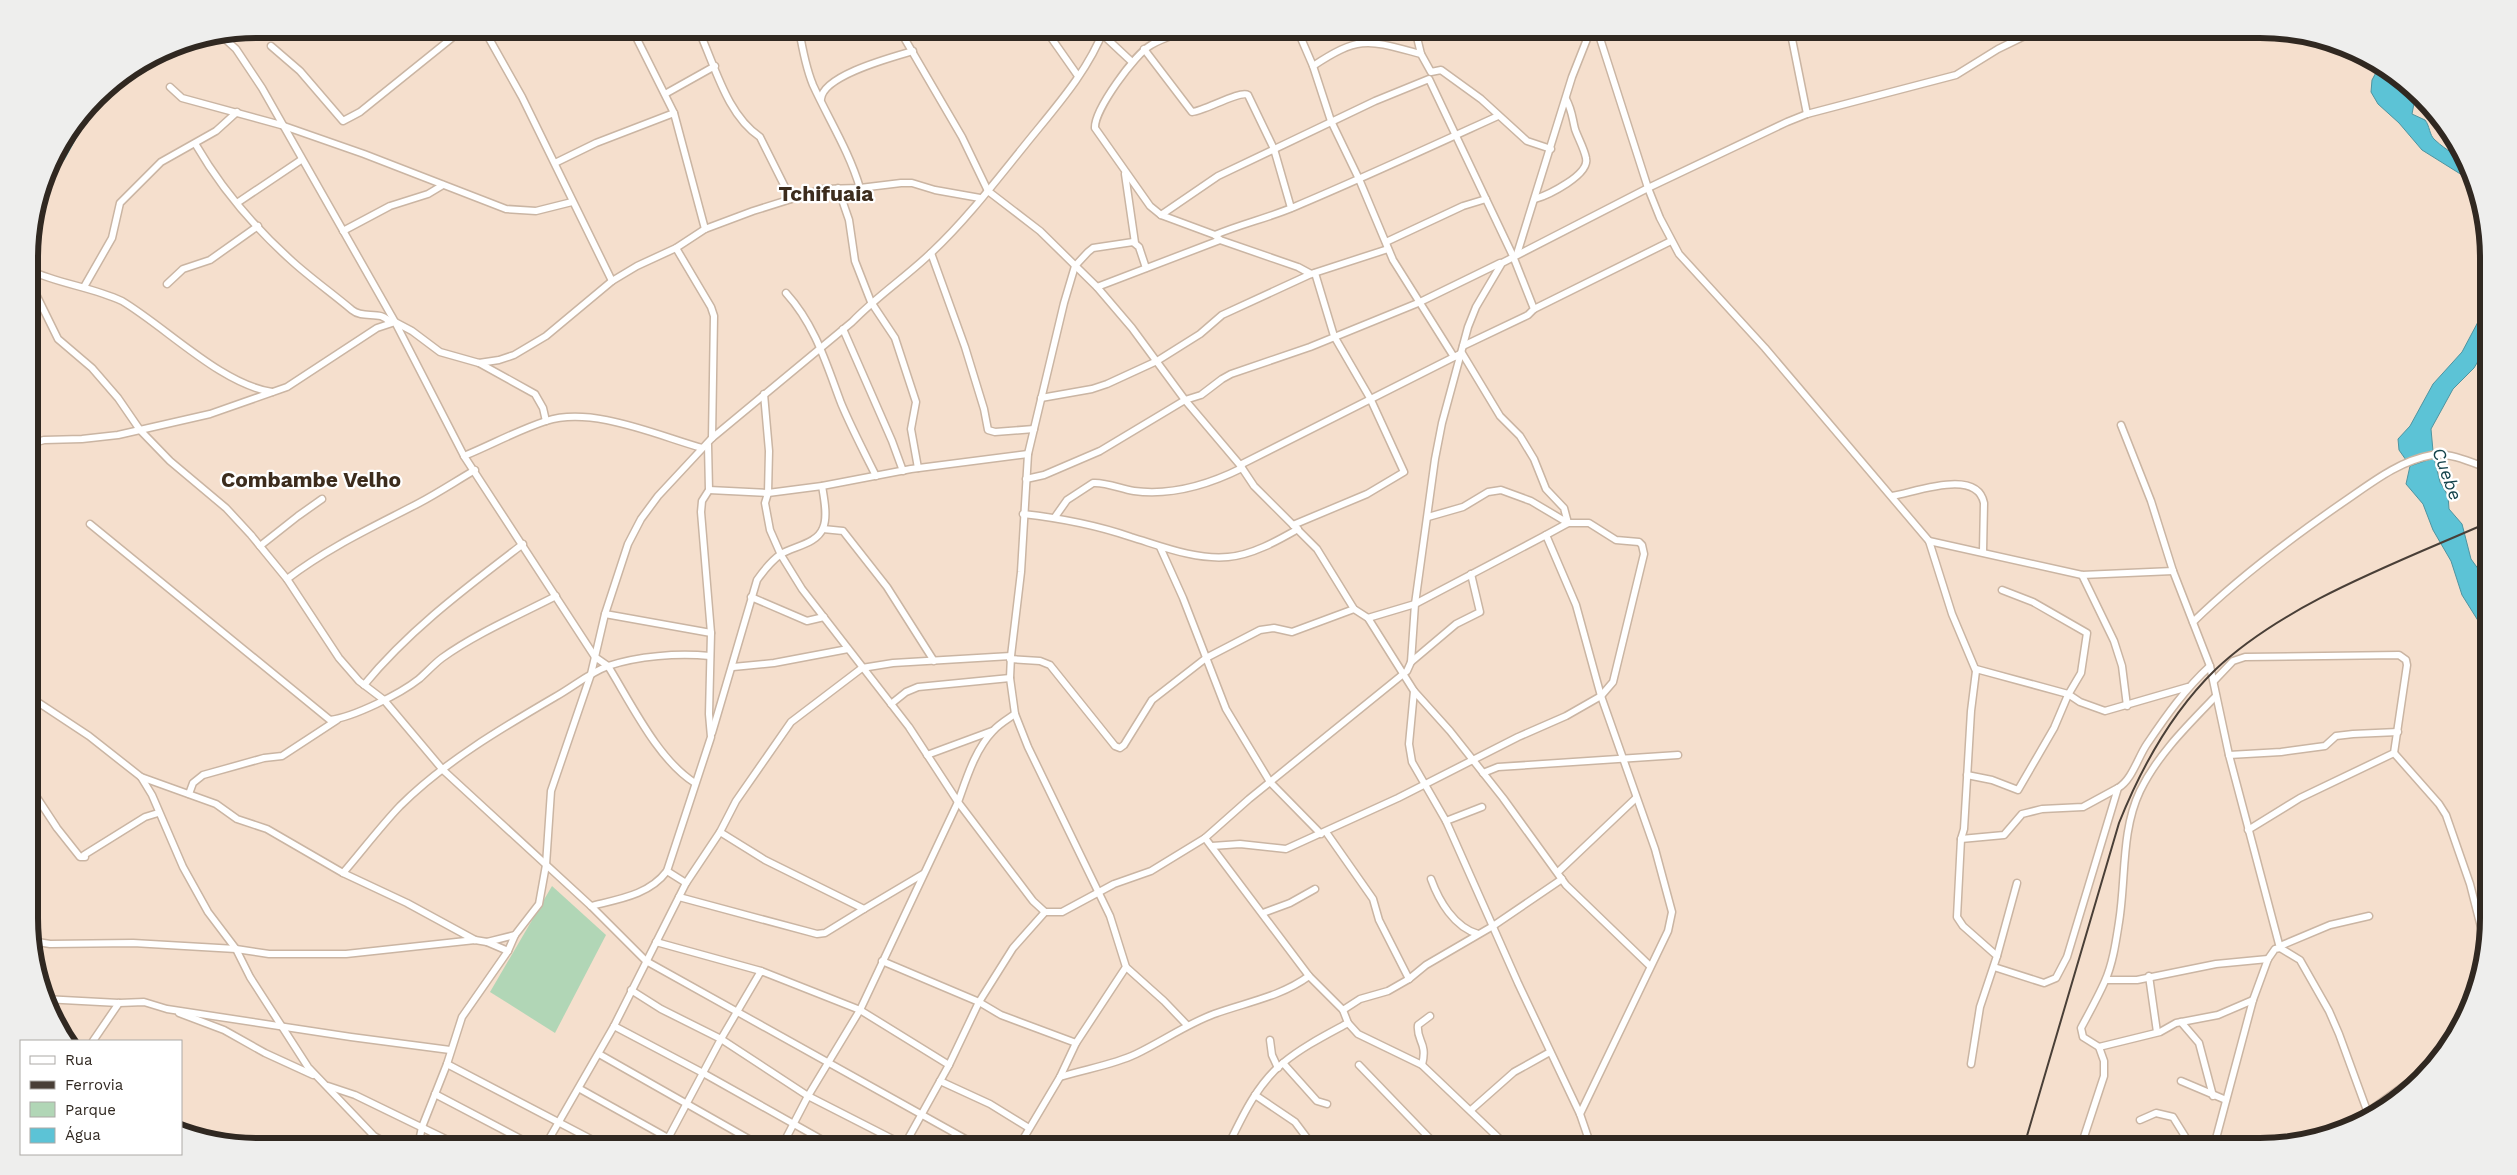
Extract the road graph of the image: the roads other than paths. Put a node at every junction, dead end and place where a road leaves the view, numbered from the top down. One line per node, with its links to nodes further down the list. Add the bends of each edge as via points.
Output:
1 (452, 38): 18 (street, via 343,122 300,71)
2 (489, 38): 42 (street)
3 (636, 38): 28 (street)
4 (702, 38): 23 (street)
5 (801, 38): 29 (street, via 812,83)
6 (905, 38): 20 (street)
7 (1051, 38): 25 (street)
8 (1100, 38): 25 (street)
9 (1109, 38): 22 (street)
10 (1169, 38): 19 (street)
11 (1302, 38): 24 (street)
12 (1417, 38): 21 (street)
13 (1588, 38): 30 (street)
14 (1600, 38): 48 (street)
15 (1792, 38): 33 (street)
16 (2020, 38): 33 (street, via 1956,75)
17 (225, 40): 36 (street, via 236,49 257,80)
18 (271, 46)
19 (1144, 49): 22 (street); 39 (street, via 1192,112 1242,93 1248,95)
20 (913, 51): 29 (street, via 867,65 839,79 821,95); 49 (street, via 962,137)
21 (1421, 54): 24 (street, via 1364,42 1340,48); 26 (street)
22 (1132, 62): 43 (street, via 1095,123)
23 (715, 66): 28 (street); 51 (street, via 733,108 760,137)
24 (1313, 66): 35 (street)
25 (1078, 76): 49 (street)
26 (1430, 76): 34 (street, via 1441,70 1481,99); 35 (street); 37 (street)
27 (170, 87): 31 (street, via 182,98)
28 (665, 94): 32 (street)
29 (821, 99): 47 (street)
30 (1566, 99): 40 (street); 53 (street, via 1573,111 1575,129 1587,158 1586,165 1582,172 1550,194)
31 (237, 112): 36 (street); 38 (street)
32 (674, 113): 42 (street, via 596,143); 59 (street)
33 (1807, 114): 48 (street)
34 (1498, 116): 37 (street); 40 (street, via 1527,141)
35 (1331, 122): 39 (street); 44 (street)
36 (281, 125): 41 (street); 45 (street)
37 (1456, 135): 44 (street); 52 (street)
38 (196, 145): 55 (street, via 212,173); 76 (street, via 161,162 120,203 112,238)
39 (1274, 149): 56 (street); 57 (street, via 1218,176)
40 (1551, 149): 53 (street)
41 (301, 160): 55 (street); 60 (street)
42 (555, 163): 54 (street)
43 (1124, 171): 57 (street, via 1150,206); 64 (street)
44 (1359, 179): 56 (street); 63 (street)
45 (443, 186): 54 (street, via 506,209 526,212); 60 (street, via 390,206)
46 (838, 188): 47 (street); 51 (street); 80 (street, via 849,220 855,260)
47 (860, 188): 50 (street, via 912,183)
48 (1648, 188): 62 (street); 68 (street)
49 (988, 191): 50 (street); 70 (street, via 1040,231)
50 (980, 198): 67 (street)
51 (791, 199): 59 (street)
52 (1486, 199): 63 (street, via 1463,206); 68 (street)
53 (1535, 199): 68 (street)
54 (572, 202): 74 (street)
55 (237, 203): 58 (street)
56 (1291, 208): 61 (street, via 1238,225)
57 (1162, 215): 61 (street)
58 (258, 226): 75 (street, via 210,260 183,269); 83 (street, via 292,261 354,312 381,315)
59 (705, 229): 65 (street)
60 (342, 231): 83 (street)
61 (1218, 238): 71 (street); 72 (street)
62 (1671, 241): 82 (street); 115 (street, via 1693,272 1765,348)
63 (1386, 242): 66 (street)
64 (1135, 243): 70 (street, via 1094,248); 71 (street)
65 (676, 248): 74 (street); 100 (street, via 712,307 714,316)
66 (1388, 249): 72 (street); 81 (street)
67 (931, 253): 80 (street); 98 (street, via 948,293 988,430)
68 (1515, 255): 69 (street); 82 (street)
69 (1502, 263): 81 (street); 87 (street, via 1476,307)
70 (1075, 266): 77 (street); 93 (street)
71 (1146, 268): 77 (street)
72 (1313, 273): 85 (street); 89 (street, via 1222,315 1200,334)
73 (38, 274): 76 (street)
74 (612, 281): 90 (street, via 532,345 500,360)
75 (167, 284)
76 (84, 287): 91 (street, via 105,293 132,308 229,376 254,388)
77 (1097, 287): 89 (street)
78 (786, 294): 86 (street, via 802,311)
79 (38, 301): 99 (street, via 58,339 92,368)
80 (871, 302): 84 (street); 107 (street, via 895,338 916,402 911,429)
81 (1418, 303): 85 (street); 88 (street)
82 (1534, 309): 87 (street)
83 (393, 322): 90 (street, via 412,331 440,352); 91 (street, via 377,328 301,379); 104 (street)
84 (843, 329): 86 (street); 109 (street)
85 (1334, 336): 94 (street); 95 (street, via 1231,374 1201,395)
86 (820, 348): 92 (street); 110 (street, via 842,406)
87 (1462, 349): 88 (street); 119 (street, via 1442,423); 120 (street, via 1500,416 1520,436 1534,459 1546,489 1564,508)
88 (1454, 356): 94 (street)
89 (1157, 361): 93 (street, via 1092,389); 95 (street)
90 (479, 363): 96 (street, via 535,394)
91 (273, 392): 99 (street, via 210,414)
92 (764, 394): 100 (street); 114 (street, via 769,451)
93 (1041, 398): 98 (street)
94 (1370, 398): 106 (street); 122 (street, via 1404,472 1368,494)
95 (1185, 400): 106 (street); 111 (street, via 1100,451 1044,475)
96 (546, 421): 102 (street, via 574,416 600,418); 104 (street)
97 (2122, 425): 131 (street)
98 (1034, 429): 103 (street)
99 (140, 430): 101 (street); 127 (street, via 170,461 226,508)
100 (712, 438): 102 (street)
101 (38, 442)
102 (705, 447): 113 (street); 140 (street, via 658,496 641,519 628,544)
103 (1028, 454): 107 (street); 111 (street)
104 (464, 456): 108 (street)
105 (2480, 466): 143 (street, via 2434,454 2404,462 2273,552)
106 (1241, 467): 118 (street, via 1202,484 1170,492 1132,491 1093,484 1067,500); 122 (street, via 1254,486)
107 (918, 468): 109 (street)
108 (474, 470): 126 (street); 134 (street, via 420,502 351,536)
109 (903, 471): 110 (street)
110 (876, 476): 112 (street)
111 (1026, 479): 117 (street)
112 (822, 486): 114 (street); 123 (street, via 825,505)
113 (709, 490): 114 (street); 144 (street, via 701,512)
114 (768, 493): 130 (street, via 766,511)
115 (1892, 496): 125 (street); 129 (street, via 1959,483 1974,488 1984,503)
116 (322, 499): 127 (street)
117 (1023, 514): 118 (street); 148 (street, via 1021,572)
118 (1055, 517): 128 (street)
119 (1428, 517): 120 (street, via 1463,507 1488,492 1501,490 1531,501); 138 (street)
120 (1568, 523): 124 (street); 165 (street, via 1589,523 1616,540 1639,542 1644,549 1613,682)
121 (90, 524): 172 (street, via 326,718)
122 (1296, 527): 128 (street, via 1257,550 1227,557); 139 (street, via 1317,549)
123 (823, 529): 130 (street, via 808,542); 150 (street, via 843,531 887,587)
124 (1546, 535): 132 (street); 165 (street, via 1576,605)
125 (1930, 540): 129 (street); 156 (street, via 1952,614)
126 (523, 544): 136 (street); 161 (street, via 452,598 386,658)
127 (260, 546): 134 (street)
128 (1160, 547): 149 (street)
129 (1983, 552): 133 (street)
130 (781, 554): 137 (street, via 762,573); 141 (street, via 802,590)
131 (2173, 572): 133 (street); 143 (street)
132 (1471, 574): 138 (street); 151 (street, via 1480,612 1456,624)
133 (2082, 575): 170 (street, via 2114,641 2122,666)
134 (287, 579): 161 (street, via 339,658)
135 (2002, 590): 164 (street, via 2033,602 2087,634 2081,673)
136 (556, 596): 147 (street); 167 (street, via 465,644 442,658 418,680)
137 (751, 597): 141 (street, via 807,621); 154 (street)
138 (1415, 604): 142 (street); 151 (street)
139 (1354, 609): 142 (street); 149 (street, via 1292,632 1274,628 1260,630)
140 (605, 614): 144 (street); 147 (street)
141 (824, 618): 145 (street)
142 (1368, 618): 158 (street)
143 (2193, 622): 153 (street)
144 (711, 633): 146 (street)
145 (848, 649): 154 (street); 155 (street)
146 (710, 656): 152 (street, via 667,656); 175 (street)
147 (595, 657): 152 (street); 157 (street)
148 (1010, 657): 149 (street, via 1050,665 1115,746 1120,748 1152,700); 150 (street); 159 (street)
149 (1206, 658): 186 (street, via 1226,709)
150 (934, 661): 155 (street)
151 (1411, 662): 158 (street)
152 (608, 666): 157 (street); 187 (street, via 665,754)
153 (2210, 666): 160 (street); 162 (street)
154 (733, 667): 175 (street)
155 (862, 668): 169 (street); 198 (street, via 791,722 736,801)
156 (1976, 671): 164 (street); 184 (street)
157 (591, 674): 182 (street, via 504,727); 203 (street, via 551,791)
158 (1404, 675): 163 (street); 186 (street)
159 (1010, 678): 169 (street, via 918,687); 171 (street)
160 (2214, 681): 166 (street); 174 (street, via 2233,661 2245,657 2399,655 2407,665)
161 (364, 686): 167 (street)
162 (2188, 687): 170 (street); 189 (street, via 2146,746 2124,784)
163 (1414, 690): 180 (street); 188 (street, via 1410,753)
164 (2068, 695): 170 (street, via 2105,711); 184 (street, via 2054,728 2018,790)
165 (1601, 696): 180 (street); 181 (street)
166 (2216, 696): 179 (street); 241 (street, via 2158,761 2140,792 2127,842 2120,921)
167 (384, 700): 172 (street); 182 (street)
168 (38, 702): 185 (street, via 89,736)
169 (891, 704): 177 (street)
170 (2127, 706)
171 (1015, 714): 173 (street); 212 (street)
172 (338, 719): 190 (street, via 282,756 203,775 193,783)
173 (993, 731): 177 (street); 193 (street, via 980,748)
174 (2398, 732): 176 (street); 179 (street, via 2336,736 2325,746)
175 (711, 737): 187 (street)
176 (2394, 753): 197 (street, via 2300,798); 219 (street, via 2446,815)
177 (927, 755): 193 (street)
178 (1678, 755): 181 (street)
179 (2229, 755): 197 (street)
180 (1473, 760): 183 (street); 188 (street)
181 (1623, 760): 183 (street, via 1498,767); 191 (street)
182 (443, 770): 203 (street); 205 (street, via 401,805)
183 (1483, 773): 207 (street)
184 (1967, 775): 201 (street)
185 (141, 777): 190 (street); 195 (street)
186 (1270, 782): 199 (street); 200 (street)
187 (695, 783): 204 (street)
188 (1425, 784): 196 (street); 199 (street)
189 (2118, 788): 201 (street, via 2084,807 2042,809 2022,814 2004,835); 236 (street, via 2067,957 2056,978 2044,983)
190 (189, 794): 205 (street, via 216,804 237,819 267,829)
191 (1636, 798): 207 (street); 234 (street, via 1655,849 1672,912 1668,931)
192 (38, 800): 195 (street, via 80,857 85,857 145,817)
193 (958, 802): 206 (street); 216 (street, via 1033,901)
194 (1482, 807): 196 (street)
195 (158, 814): 228 (street, via 208,912)
196 (1446, 821): 220 (street)
197 (2248, 830): 227 (street)
198 (720, 832): 209 (street); 215 (street, via 765,860)
199 (1324, 833): 202 (street, via 1282,849 1240,844); 240 (street, via 1373,899 1379,920)
200 (1205, 838): 202 (street); 212 (street, via 1163,866)
201 (1961, 839): 230 (street, via 1957,917)
202 (1212, 846): 217 (street)
203 (546, 865): 214 (street); 222 (street, via 539,904)
204 (667, 871): 209 (street); 214 (street, via 649,888 632,896)
205 (343, 873): 223 (street)
206 (924, 873): 215 (street); 233 (street)
207 (1560, 876): 220 (street); 234 (street, via 1578,898)
208 (1430, 879): 221 (street, via 1445,907 1468,931)
209 (686, 883): 213 (street)
210 (2016, 883): 230 (street)
211 (1315, 889): 217 (street)
212 (1098, 892): 216 (street, via 1062,912); 235 (street, via 1110,916)
213 (679, 897): 215 (street, via 817,934 826,933); 226 (street)
214 (591, 906): 232 (street)
215 (864, 909)
216 (1045, 912): 245 (street, via 1013,948)
217 (1263, 913): 238 (street)
218 (2368, 916): 227 (street, via 2330,925)
219 (2480, 922)
220 (1494, 926): 221 (street); 264 (street)
221 (1478, 934): 240 (street)
222 (515, 935): 225 (street); 229 (street)
223 (476, 940): 225 (street); 228 (street, via 346,954 269,954)
224 (39, 942): 228 (street)
225 (487, 942): 229 (street)
226 (656, 942): 232 (street); 237 (street)
227 (2280, 947): 231 (street); 287 (street, via 2300,960 2312,979 2339,1034)
228 (236, 949): 254 (street, via 254,985)
229 (508, 951): 263 (street, via 462,1017)
230 (1997, 956): 236 (street)
231 (2268, 960): 239 (street, via 2238,960); 244 (street)
232 (646, 961): 242 (street); 250 (street)
233 (882, 961): 245 (street); 248 (street)
234 (1650, 965): 289 (street)
235 (1126, 967): 255 (street); 261 (street)
236 (1994, 967): 268 (street, via 1980,1007)
237 (761, 971): 248 (street); 250 (street)
238 (1310, 976): 249 (street); 255 (street, via 1276,995)
239 (2149, 976): 241 (street, via 2137,980); 257 (street)
240 (1408, 979): 249 (street, via 1388,991 1360,999)
241 (2106, 980): 262 (street, via 2080,1031 2083,1037)
242 (631, 990): 256 (street); 258 (street, via 661,1009)
243 (53, 999): 246 (street)
244 (2253, 1000): 252 (street, via 2218,1016); 284 (street)
245 (979, 1002): 261 (street, via 1001,1015); 269 (street)
246 (120, 1003): 247 (street, via 144,1002); 259 (street)
247 (167, 1009): 254 (street); 274 (street, via 224,1030)
248 (860, 1010): 266 (street); 269 (street)
249 (1343, 1010): 253 (street)
250 (737, 1011): 258 (street); 266 (street)
251 (1430, 1016): 272 (street, via 1418,1025 1424,1048)
252 (2180, 1022): 257 (street); 283 (street, via 2199,1043)
253 (1348, 1023): 270 (street); 272 (street, via 1358,1034)
254 (282, 1025): 263 (street, via 351,1038); 274 (street)
255 (1187, 1025): 275 (street, via 1135,1054)
256 (614, 1026): 265 (street); 273 (street)
257 (2157, 1032): 262 (street)
258 (721, 1038): 273 (street); 282 (street)
259 (95, 1040)
260 (1270, 1040): 270 (street, via 1272,1055)
261 (1076, 1043): 275 (street)
262 (2098, 1046): 315 (street, via 2104,1061 2104,1076)
263 (450, 1050): 267 (street)
264 (1550, 1052): 288 (street, via 1514,1072); 289 (street)
265 (599, 1054): 279 (street); 285 (street)
266 (829, 1062): 282 (street); 290 (street)
267 (447, 1064): 280 (street); 292 (street)
268 (1971, 1064)
269 (949, 1065): 276 (street)
270 (1280, 1065): 281 (street); 286 (street, via 1317,1101)
271 (1359, 1065): 312 (street)
272 (1422, 1065): 288 (street)
273 (703, 1073): 285 (street); 293 (street)
274 (316, 1076): 278 (street)
275 (1060, 1076): 295 (street)
276 (940, 1081): 290 (street); 295 (street, via 990,1104)
277 (2181, 1081): 283 (street)
278 (328, 1086): 294 (street, via 355,1095); 296 (street)
279 (580, 1089): 292 (street); 302 (street)
280 (435, 1094): 294 (street); 299 (street)
281 (1255, 1095): 310 (street); 311 (street, via 1295,1122)
282 (808, 1096): 293 (street); 306 (street)
283 (2213, 1096): 284 (street)
284 (2226, 1100): 317 (street)
285 (687, 1103): 302 (street); 303 (street)
286 (1327, 1104)
287 (2367, 1109)
288 (1471, 1110): 313 (street)
289 (1580, 1114): 314 (street)
290 (923, 1115): 307 (street); 308 (street)
291 (2140, 1120): 316 (street, via 2156,1113 2173,1117)
292 (560, 1122): 300 (street); 301 (street)
293 (793, 1124): 304 (street); 305 (street)
294 (422, 1127): 297 (street); 298 (street)
295 (1029, 1128): 309 (street)
296 (378, 1138)
297 (420, 1138)
298 (444, 1138)
299 (519, 1138)
300 (550, 1138)
301 (589, 1138)
302 (668, 1138)
303 (747, 1138)
304 (786, 1138)
305 (818, 1138)
306 (889, 1138)
307 (910, 1138)
308 (964, 1138)
309 (1023, 1138)
310 (1232, 1138)
311 (1307, 1138)
312 (1429, 1138)
313 (1499, 1138)
314 (1588, 1138)
315 (2084, 1138)
316 (2186, 1138)
317 (2216, 1138)

